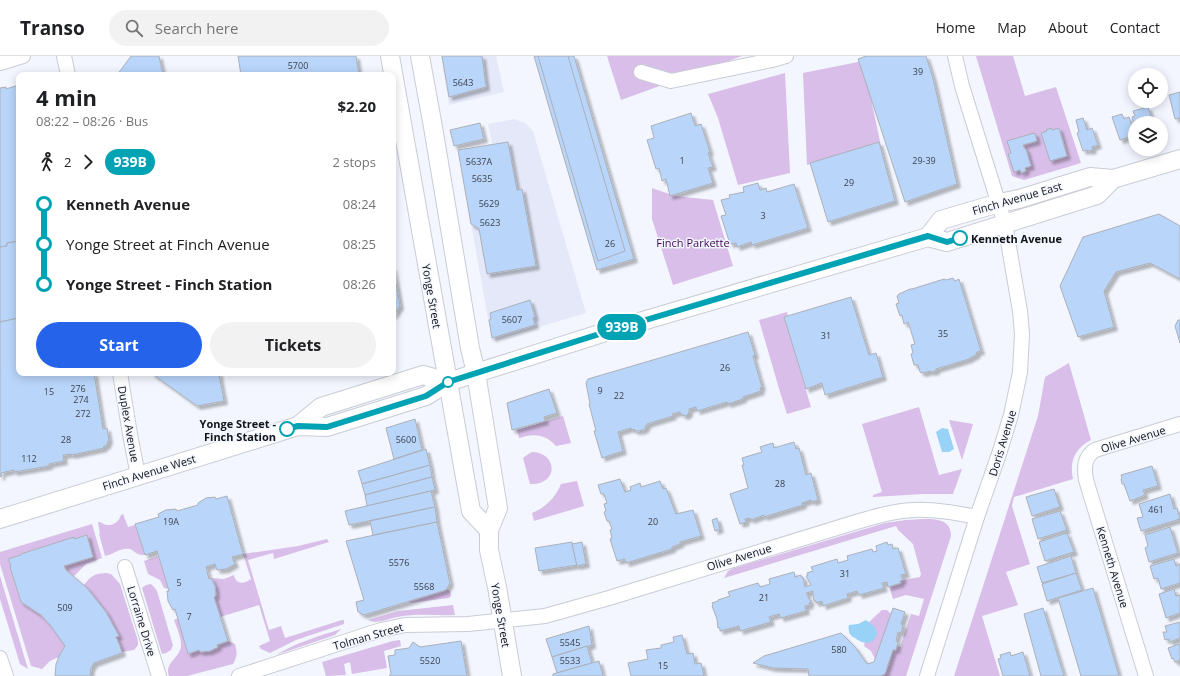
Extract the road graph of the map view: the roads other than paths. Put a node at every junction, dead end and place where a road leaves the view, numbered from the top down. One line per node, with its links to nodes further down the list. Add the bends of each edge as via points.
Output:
1 (24, 56): 7 (street)
2 (64, 56): 8 (street)
3 (390, 56): 9 (main road, Yonge Street)
4 (420, 56): 17 (main road, Yonge Street)
5 (786, 56): 10 (street, via 671,81)
6 (955, 56): 14 (street)
7 (0, 63)
8 (67, 72)
9 (393, 72)
10 (641, 72)
11 (396, 90): 19 (main road, Yonge Street)
12 (1180, 159): 13 (main road, Finch Avenue East)
13 (1113, 179): 14 (main road, Finch Avenue East, via 1090,177); 15 (main road, Finch Avenue East, via 1097,196)
14 (999, 203): 15 (street, Doris Avenue); 16 (main road, Finch Avenue East, via 942,220)
15 (1005, 224): 16 (main road, Finch Avenue East, via 947,242); 23 (street, Doris Avenue, via 1020,311 1020,372 1011,415)
16 (928, 236): 17 (main road)
17 (476, 373): 19 (main road, Finch Avenue West); 25 (main road, Yonge Street, via 498,508)
18 (120, 376): 22 (street, Duplex Avenue)
19 (448, 382): 22 (main road, Finch Avenue West, via 426,396 327,427 298,426); 25 (main road, Yonge Street, via 471,511)
20 (1180, 424): 21 (street, Olive Avenue, via 1095,450)
21 (1087, 457): 34 (street, Kenneth Avenue, via 1086,480)
22 (138, 476): 24 (main road, Finch Avenue West)
23 (978, 517): 27 (street, Olive Avenue, via 929,510 888,514 847,524 545,616); 33 (street, Doris Avenue)
24 (0, 519)
25 (489, 530): 27 (main road, Yonge Street, via 489,550)
26 (125, 567): 30 (street, Lorraine Drive)
27 (502, 621): 31 (street, Tolman Street, via 391,627); 32 (main road, Yonge Street)
28 (0, 658): 29 (street)
29 (6, 676)
30 (159, 676)
31 (239, 676)
32 (512, 676)
33 (927, 676)
34 (1146, 676)

